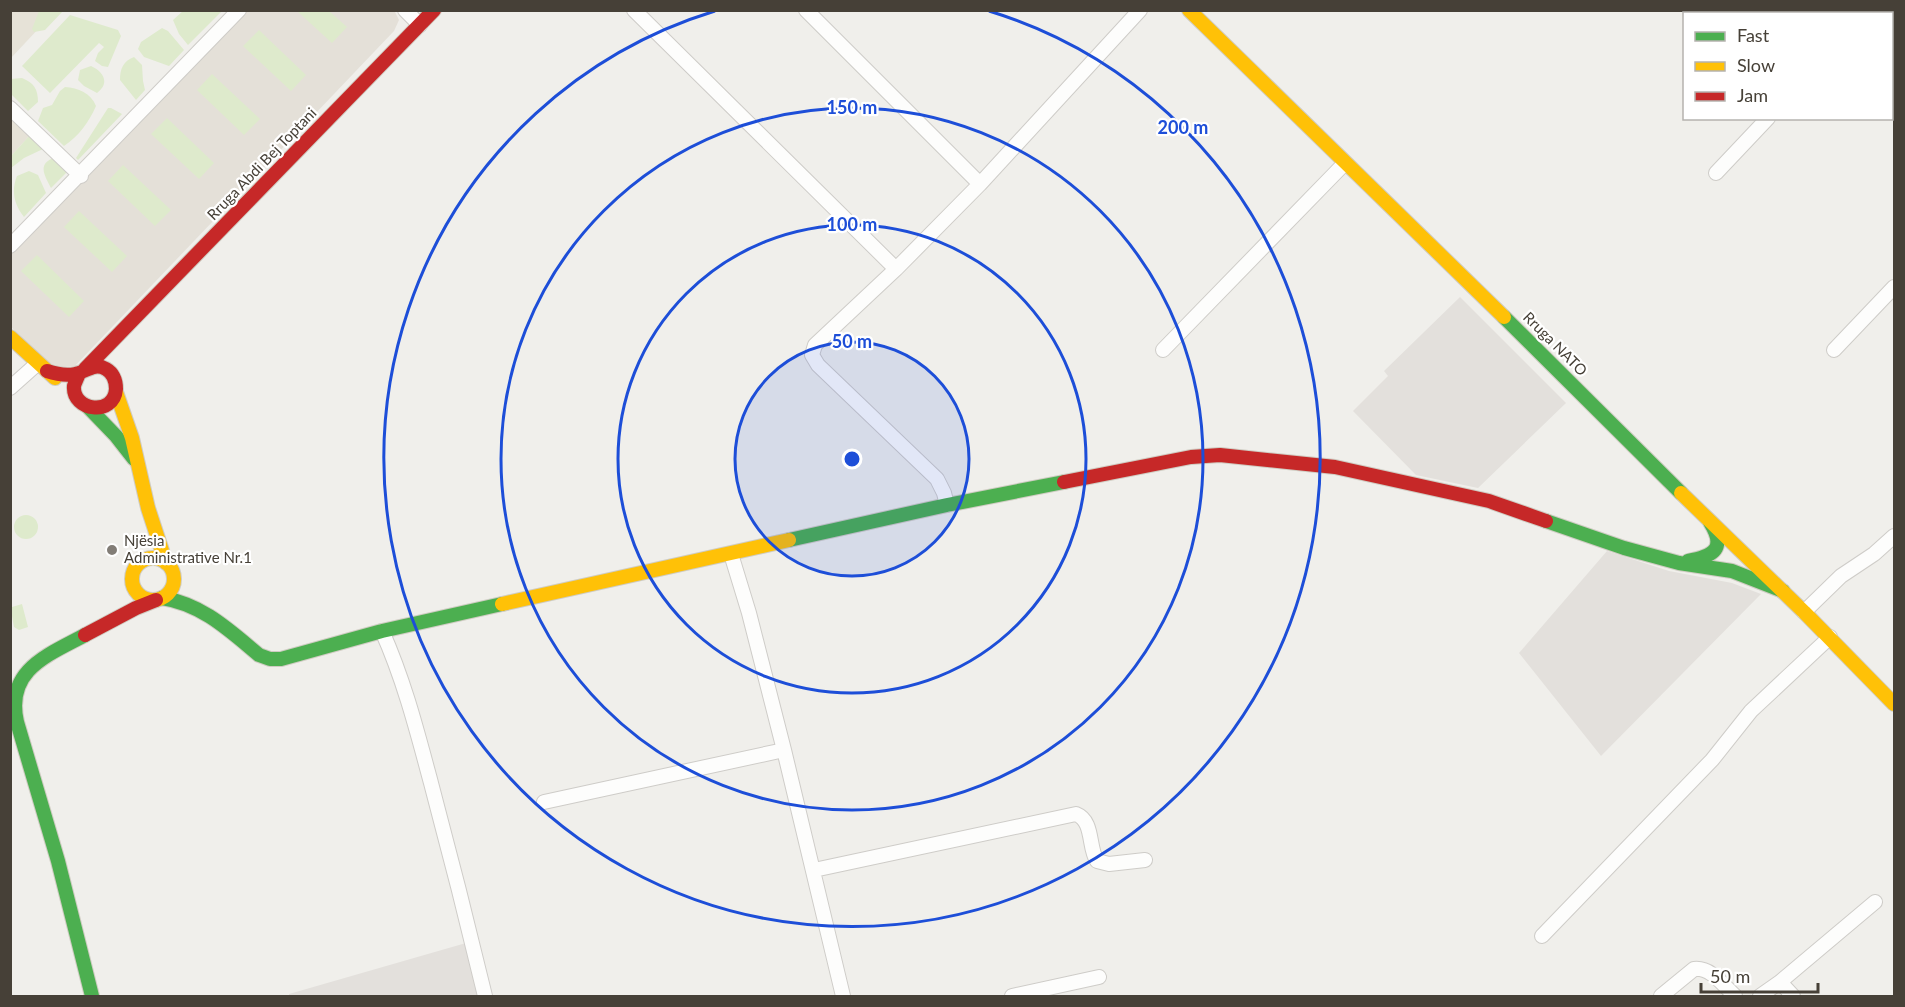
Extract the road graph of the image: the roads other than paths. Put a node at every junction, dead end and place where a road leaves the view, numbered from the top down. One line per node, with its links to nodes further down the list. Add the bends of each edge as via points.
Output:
1 (239, 10): 13 (street)
2 (405, 10): 8 (street)
3 (434, 10): 8 (street, Rruga Abdi Bej Toptani)
4 (634, 10): 16 (street)
5 (806, 10): 14 (street)
6 (1140, 10): 14 (street)
7 (1189, 10): 11 (street, Rruga NATO)
8 (420, 25): 19 (street, Rruga Abdi Bej Toptani)
9 (10, 108): 13 (street)
10 (1765, 120): 12 (street)
11 (1346, 163): 20 (street); 30 (street, Rruga NATO)
12 (1716, 173)
13 (81, 176): 15 (street)
14 (980, 184): 16 (street)
15 (10, 246)
16 (896, 269): 28 (street, via 815,345 812,355 937,479)
17 (1894, 287): 21 (street)
18 (10, 338): 22 (street)
19 (113, 340): 23 (street, Rruga Abdi Bej Toptani); 24 (street)
20 (1163, 350)
21 (1834, 350)
22 (43, 367): 23 (street, via 58,374); 25 (street); 26 (street)
23 (82, 371): 24 (street, via 105,368); 26 (street, via 74,386)
24 (115, 385): 26 (street, via 109,404); 27 (street)
25 (10, 388)
26 (83, 404): 27 (street, via 116,436)
27 (137, 464): 29 (street)
28 (947, 505): 32 (street); 33 (street, via 1172,460 1220,455 1335,467 1489,501)
29 (148, 508): 34 (street); 35 (street, via 148,529)
30 (1710, 522): 33 (street, via 1718,536 1716,549 1706,558); 36 (street, Rruga NATO)
31 (1894, 536): 38 (street, via 1841,576)
32 (731, 554): 40 (street); 45 (street)
33 (1679, 563): 36 (street, via 1732,572)
34 (170, 569): 35 (street, via 153,558); 37 (street, via 172,588); 39 (street)
35 (135, 570): 37 (street, via 132,580 137,592 149,599); 41 (street, via 112,612)
36 (1783, 591): 38 (street, Rruga NATO)
37 (159, 599): 39 (street, via 176,598); 41 (street)
38 (1804, 612): 42 (street, Rruga NATO)
39 (214, 620): 40 (street, via 259,655 270,659)
40 (382, 631): 54 (street, via 415,720)
41 (89, 633): 43 (street, via 30,668)
42 (1830, 637): 44 (street, Rruga NATO); 50 (street, via 1751,711 1712,760)
43 (12, 701): 53 (street)
44 (1894, 704)
45 (784, 750): 46 (street); 48 (street)
46 (544, 802)
47 (1145, 860): 48 (street, via 1109,864 1098,861 1087,824 1077,814)
48 (814, 870): 55 (street)
49 (1875, 902): 52 (street)
50 (1542, 936)
51 (1098, 977): 56 (street)
52 (1780, 982): 59 (street); 60 (street)
53 (92, 996)
54 (485, 996)
55 (843, 996)
56 (1012, 996)
57 (1661, 996): 58 (street, via 1699,968 1707,970)
58 (1735, 996)
59 (1760, 996)
60 (1793, 996)

